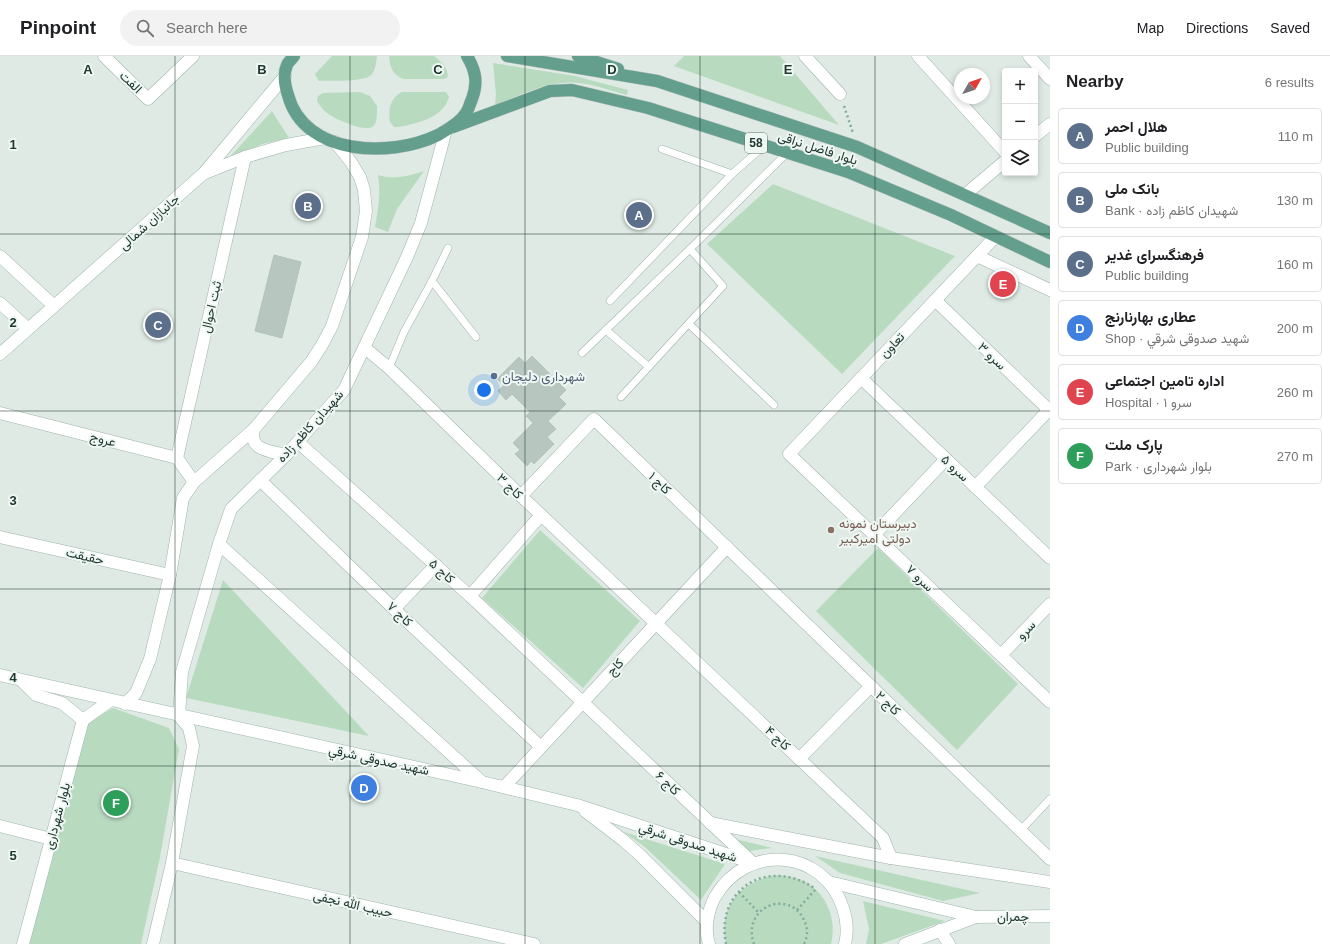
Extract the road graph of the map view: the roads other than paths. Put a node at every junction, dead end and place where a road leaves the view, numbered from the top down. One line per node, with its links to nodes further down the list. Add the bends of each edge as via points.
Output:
1 (104, 56): 2 (street, الفت, via 148,99)
2 (193, 56)
3 (278, 56): 10 (main road)
4 (467, 56): 15 (main road, via 474,67 476,90 466,113)
5 (507, 56): 12 (main road, بلوار فاضل نراقی / 58)
6 (578, 56): 12 (main road)
7 (805, 56): 13 (street)
8 (918, 56): 20 (street)
9 (1029, 56): 11 (street)
10 (289, 66): 17 (main road, via 285,86 290,105 306,126); 24 (street, جانبازان شمالی)
11 (1050, 80)
12 (657, 81): 26 (main road, بلوار فاضل نراقی / 58, via 858,147)
13 (840, 94)
14 (1050, 124): 16 (street)
15 (450, 129): 17 (main road, via 427,140 399,148 373,150); 18 (main road, بلوار فاضل نراقی / 58, via 550,91 572,90 648,108); 44 (street, شهیدان کاظم زاده, via 421,223)
16 (1038, 134)
17 (330, 140): 22 (street, via 286,145); 54 (street, via 352,162 360,177 366,211 362,237 332,326 322,345 311,362)
18 (764, 146): 21 (main road, بلوار فاضل نراقی / 58); 25 (lane)
19 (662, 149): 25 (lane)
20 (1002, 149)
21 (787, 153): 28 (main road, بلوار فاضل نراقی / 58, via 848,172); 30 (lane)
22 (245, 157): 24 (street); 58 (street, ثبت احوال)
23 (1002, 164): 26 (street)
24 (204, 173): 39 (street, جانبازان شمالی)
25 (732, 174): 37 (lane)
26 (966, 194): 27 (main road, بلوار فاضل نراقی / 58)
27 (1050, 233)
28 (996, 236): 32 (street, تعاون); 33 (main road, بلوار فاضل نراقی / 58)
29 (448, 248): 34 (lane)
30 (690, 249): 40 (lane, via 723,286); 42 (lane)
31 (0, 256): 39 (street)
32 (977, 256): 35 (street); 36 (street, تعاون)
33 (1050, 262)
34 (432, 281): 43 (lane); 48 (lane)
35 (1050, 290)
36 (934, 300): 49 (street, تعاون); 52 (street, سرو ۳)
37 (610, 301)
38 (0, 303): 41 (street)
39 (54, 306): 41 (street, جانبازان شمالی)
40 (689, 324): 47 (lane); 51 (lane)
41 (28, 329): 46 (street, جانبازان شمالی)
42 (606, 330): 45 (lane); 47 (lane)
43 (476, 336)
44 (365, 348): 48 (street, کاج ۳); 55 (street, شهیدان کاظم زاده, via 344,390)
45 (582, 353)
46 (0, 354)
47 (649, 367): 50 (lane)
48 (388, 368): 63 (street, کاج ۳)
49 (861, 378): 56 (street, تعاون); 59 (street, سرو ۵)
50 (621, 397)
51 (774, 405)
52 (1049, 410): 62 (street)
53 (0, 413): 58 (street, عروج)
54 (254, 429): 57 (street, via 253,439 259,448); 61 (street)
55 (298, 442): 57 (street, شهیدان کاظم زاده); 70 (street, کاج ۵)
56 (789, 454): 65 (street, سرو ۷)
57 (286, 455): 60 (street, شهیدان کاظم زاده)
58 (177, 458): 61 (street)
59 (946, 459): 62 (street, سرو ۵); 65 (street)
60 (260, 480): 67 (street, شهیدان کاظم زاده, via 231,509); 74 (street, کاج ۷)
61 (194, 482): 71 (street, via 182,498)
62 (976, 487): 69 (street, سرو ۵)
63 (521, 496): 64 (street, کاج ۳); 68 (street, کاج ۱, via 594,419)
64 (541, 515): 72 (street); 75 (street, کاج ۳)
65 (874, 535): 76 (street, سرو ۷)
66 (0, 537): 71 (street, حقیقت)
67 (219, 544): 84 (street, شهیدان کاظم زاده, via 182,672); 88 (street)
68 (727, 547): 75 (street, کاج); 79 (street, کاج ۲)
69 (1050, 558)
70 (436, 565): 72 (street, کاج ۵); 74 (street)
71 (170, 575): 83 (street, via 150,659 136,693)
72 (470, 596): 81 (street, کاج ۵)
73 (1050, 604): 76 (street, سرو)
74 (394, 609): 86 (street, کاج ۷)
75 (656, 623): 81 (street, کاج); 87 (street, کاج ۴)
76 (1001, 655): 82 (street, سرو ۷)
77 (0, 675): 78 (street, شهید صدوقی شرقي)
78 (21, 680): 80 (street, شهید صدوقی شرقي); 85 (street, via 36,694 62,703)
79 (871, 686): 87 (street); 94 (street, کاج ۲)
80 (111, 700): 83 (street, شهید صدوقی شرقي); 85 (street)
81 (583, 702): 86 (street, کاج); 92 (street, کاج ۶)
82 (1050, 702)
83 (125, 704): 84 (street, شهید صدوقی شرقي)
84 (180, 716): 88 (street, شهید صدوقی شرقي); 98 (street, via 189,728 193,746)
85 (83, 720): 95 (street, بلوار شهرداری)
86 (542, 747): 89 (street, کاج)
87 (799, 758): 96 (street, کاج ۴, via 883,838)
88 (482, 782): 89 (street, شهید صدوقی شرقي)
89 (504, 788): 91 (street, شهید صدوقی شرقي)
90 (1050, 799): 94 (lane)
91 (577, 805): 99 (street, شهید صدوقی شرقي); 104 (street, شهید صدوقی شرقي, via 640,855)
92 (710, 823): 96 (street); 99 (street, کاج ۶)
93 (0, 826): 95 (street)
94 (1020, 831): 97 (street, کاج ۲)
95 (51, 839): 106 (street, بلوار شهرداری)
96 (891, 858): 101 (street)
97 (1050, 859)
98 (172, 863): 107 (street); 108 (street, حبیب الله نجفی)
99 (753, 863): 100 (street, via 773,859 794,861 813,869); 104 (street, via 736,872 722,886 712,903)
100 (829, 882): 102 (street); 110 (street, via 840,898 846,917)
101 (1050, 882)
102 (976, 916): 103 (street, چمران); 105 (street)
103 (1050, 916)
104 (707, 922): 109 (street)
105 (940, 930): 111 (street); 112 (street)
106 (23, 944)
107 (153, 944)
108 (534, 944)
109 (709, 944)
110 (845, 944)
111 (905, 944)
112 (948, 944)

